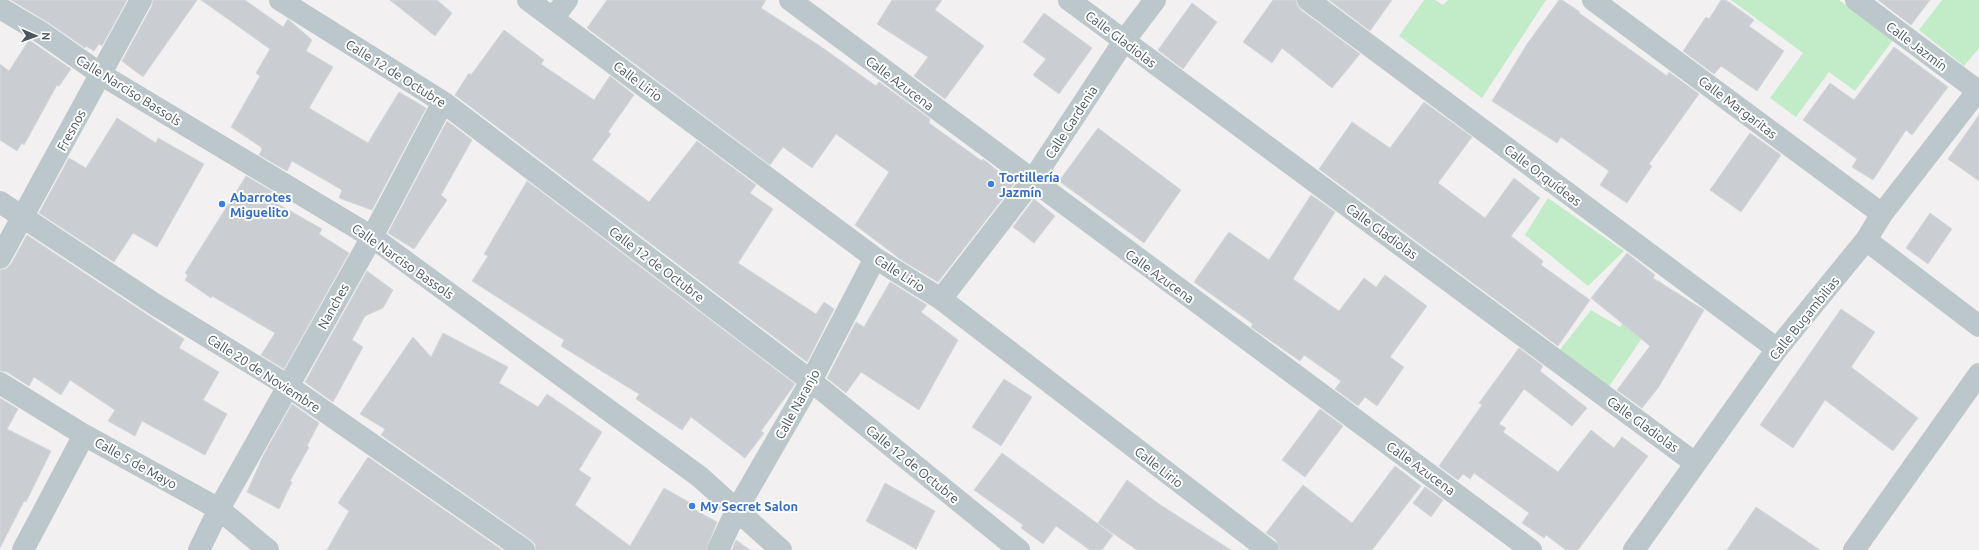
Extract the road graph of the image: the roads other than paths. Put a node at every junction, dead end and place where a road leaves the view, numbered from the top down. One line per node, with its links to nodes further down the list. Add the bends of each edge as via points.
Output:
1 (141, 0): 14 (street, Fresnos)
2 (280, 0): 16 (street, Calle 12 de Octubre)
3 (528, 0): 12 (street, Calle Lirio)
4 (567, 0): 12 (street)
5 (790, 0): 17 (street, Calle Azucena)
6 (1069, 0): 13 (street, Calle Gladiolas)
7 (1155, 0): 13 (street, Calle Gardenia)
8 (1308, 0): 27 (street, Calle Orquídeas)
9 (1593, 0): 19 (street, Calle Margaritas)
10 (1856, 0): 15 (street, Calle Jazmín)
11 (0, 8): 14 (street, Calle Narciso Bassols)
12 (553, 18): 24 (street, Calle Lirio)
13 (1124, 41): 17 (street, Calle Gardenia); 33 (street, Calle Gladiolas)
14 (102, 75): 20 (street, Fresnos); 21 (street, Calle Narciso Bassols)
15 (1978, 90): 19 (street, Calle Bugambilias)
16 (443, 102): 21 (street, Nanches); 29 (street, Calle 12 de Octubre)
17 (1032, 181): 25 (street, Calle Gardenia); 44 (street, Calle Azucena)
18 (0, 202): 20 (street, Calle 20 de Noviembre)
19 (1882, 214): 22 (street, Calle Bugambilias)
20 (24, 216): 23 (street, Fresnos); 31 (street, Calle 20 de Noviembre, via 156,305)
21 (372, 237): 31 (street, Nanches); 35 (street, Calle Narciso Bassols, via 700,477)
22 (1866, 240): 26 (street); 27 (street, Calle Bugambilias)
23 (0, 258)
24 (875, 258): 25 (street, Calle Lirio); 29 (street, Calle Naranjo)
25 (941, 299): 43 (street, Calle Lirio)
26 (1979, 326)
27 (1777, 349): 33 (street, Calle Bugambilias)
28 (1979, 374): 46 (street)
29 (811, 381): 35 (street, Calle Naranjo); 42 (street, Calle 12 de Octubre)
30 (0, 383): 32 (street, Calle 5 de Mayo)
31 (288, 386): 34 (street, Nanches); 39 (street, Calle 20 de Noviembre)
32 (84, 435): 34 (street, Calle 5 de Mayo); 36 (street)
33 (1695, 463): 45 (street, Calle Bugambilias)
34 (219, 509): 37 (street, Nanches); 38 (street, Calle 5 de Mayo)
35 (736, 511): 40 (street, Calle Naranjo); 41 (street, Calle Narciso Bassols)
36 (24, 550)
37 (199, 550)
38 (268, 550)
39 (524, 550)
40 (718, 550)
41 (781, 550)
42 (1019, 550)
43 (1268, 550)
44 (1531, 550)
45 (1634, 550)
46 (1854, 550)

